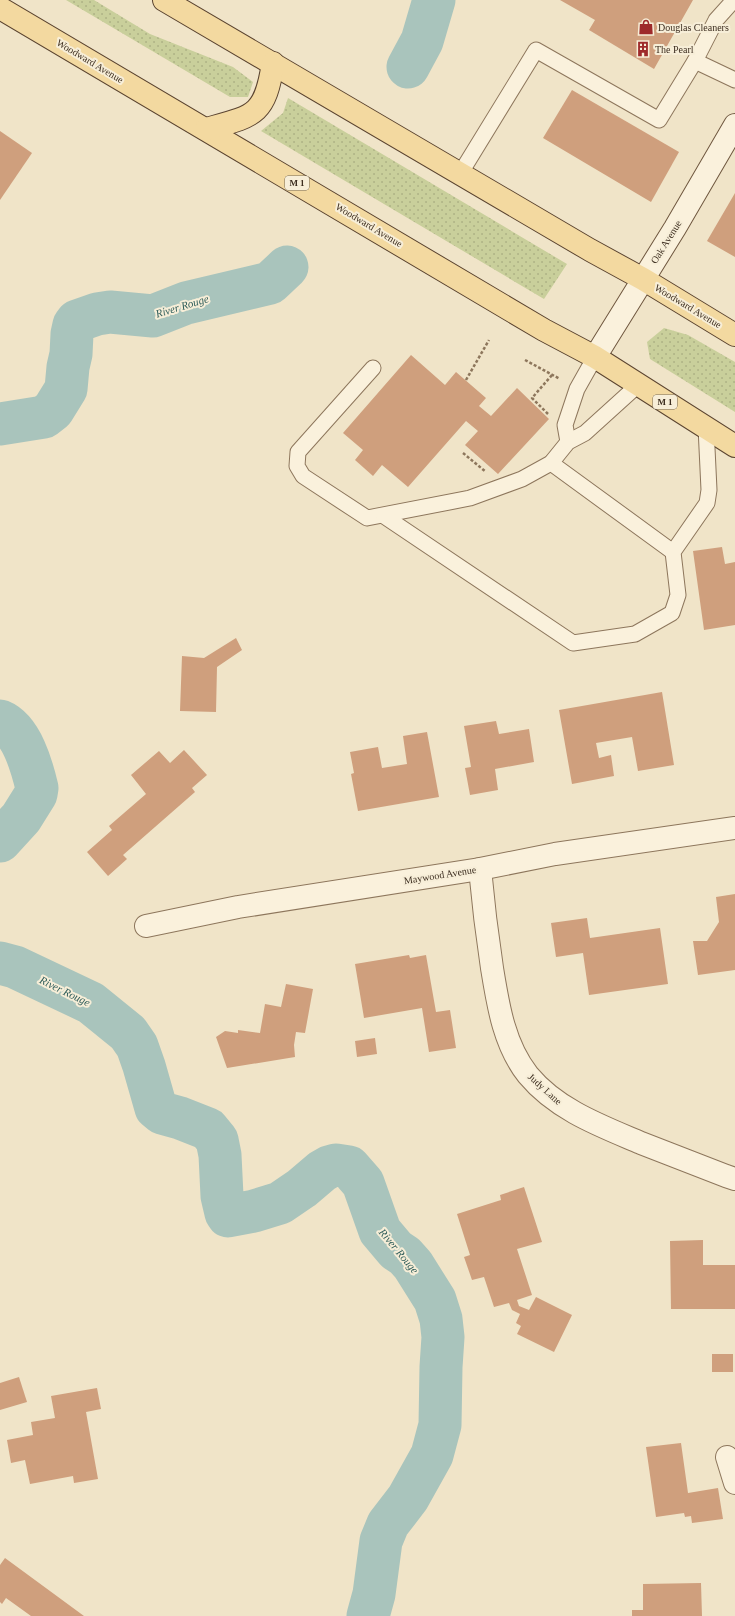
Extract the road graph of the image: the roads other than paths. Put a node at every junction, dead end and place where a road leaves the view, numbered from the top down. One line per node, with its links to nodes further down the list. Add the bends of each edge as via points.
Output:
1 (164, 0): 5 (main road, Woodward Avenue)
2 (734, 0): 4 (lane, via 716,20)
3 (0, 8): 8 (main road, Woodward Avenue / M 1)
4 (695, 61): 6 (lane); 9 (lane, via 659,120 536,50)
5 (273, 63): 8 (main road, via 266,97 252,114); 9 (main road, Woodward Avenue)
6 (735, 80)
7 (735, 125): 10 (street, Oak Avenue)
8 (206, 130): 12 (main road, Woodward Avenue / M 1)
9 (460, 174): 10 (main road, Woodward Avenue)
10 (643, 279): 11 (main road, Woodward Avenue); 12 (street, Oak Avenue)
11 (735, 335)
12 (595, 358): 14 (main road, Woodward Avenue / M 1); 16 (lane, via 577,389 565,425)
13 (373, 368): 19 (lane, via 298,452 296,466 303,476 367,518)
14 (638, 386): 15 (main road, Woodward Avenue / M 1); 16 (lane, via 585,433)
15 (706, 426): 17 (main road, Woodward Avenue / M 1); 20 (lane, via 709,490 707,503)
16 (568, 442): 18 (lane)
17 (735, 446)
18 (551, 464): 19 (lane, via 522,479 470,498); 20 (lane)
19 (384, 516): 20 (lane, via 573,643 635,634 672,613 678,595)
20 (673, 552)
21 (735, 828): 22 (street, Maywood Avenue, via 586,849)
22 (480, 869): 23 (street, Maywood Avenue, via 238,907); 24 (street, Judy Lane, via 501,1018 508,1040 528,1075 556,1100 602,1127)
23 (146, 926)
24 (735, 1179)
25 (727, 1457): 26 (street)
26 (735, 1483)

